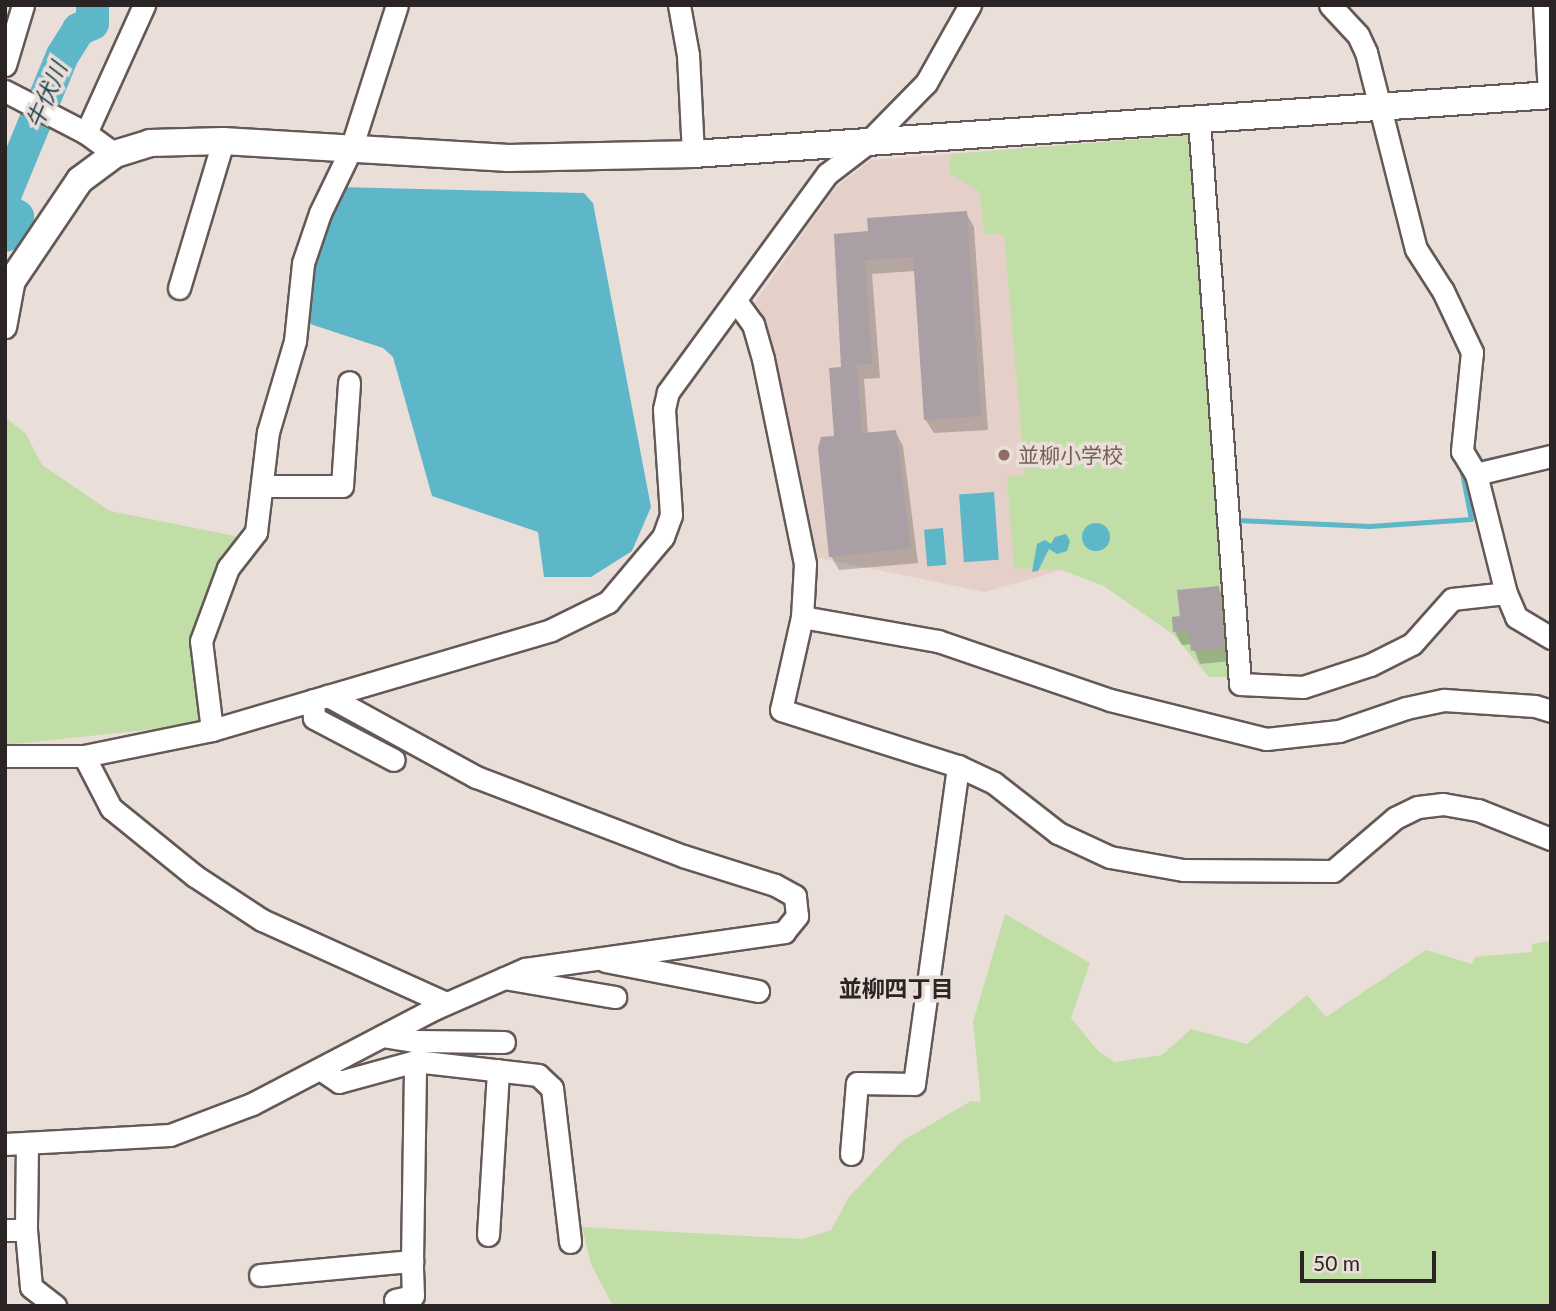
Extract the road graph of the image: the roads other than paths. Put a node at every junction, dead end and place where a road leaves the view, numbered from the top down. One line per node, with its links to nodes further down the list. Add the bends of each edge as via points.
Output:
1 (23, 5): 8 (street)
2 (144, 5): 13 (street)
3 (397, 5): 16 (street)
4 (679, 5): 17 (street, via 688,55)
5 (970, 5): 15 (street, via 926,83)
6 (1330, 5): 11 (street, via 1358,35)
7 (1544, 5): 10 (street)
8 (5, 65)
9 (5, 91): 13 (street)
10 (1550, 95): 11 (street)
11 (1380, 106): 12 (street); 25 (street, via 1416,249 1443,291 1472,352 1462,451)
12 (1199, 120): 15 (street); 27 (street, via 1240,684 1303,687 1359,669 1412,644 1452,599)
13 (81, 131): 18 (street)
14 (223, 141): 16 (street); 18 (street, via 150,143); 20 (street)
15 (866, 144): 17 (street); 21 (street, via 827,174)
16 (351, 149): 17 (street, via 508,158); 26 (street, via 320,213 303,264 295,341 268,432)
17 (693, 154)
18 (115, 155): 19 (street, via 80,180)
19 (10, 285): 22 (street)
20 (179, 288)
21 (736, 301): 28 (street, via 753,324 790,479 805,564); 30 (street, via 668,392 664,409 671,514 663,537 608,602 551,631)
22 (5, 327)
23 (349, 382): 26 (street, via 342,486)
24 (1551, 456): 25 (street)
25 (1476, 474): 27 (street)
26 (263, 486): 32 (street, via 256,532 228,568 201,641)
27 (1506, 593): 29 (street, via 1516,617)
28 (802, 617): 31 (street, via 938,641 1110,701 1266,739 1339,731 1444,700); 36 (street, via 780,710)
29 (1551, 638)
30 (320, 698): 32 (street); 35 (street, via 314,718); 38 (street, via 475,778 795,895 797,916 784,932)
31 (1551, 711)
32 (212, 730): 34 (street)
33 (5, 756): 34 (street)
34 (84, 756): 42 (street, via 111,808 195,876 262,920)
35 (394, 760)
36 (958, 766): 37 (street, via 994,783 1058,833 1100,852 1183,870 1333,871 1395,818 1418,807 1443,804 1478,810); 50 (street, via 914,1084 857,1083)
37 (1551, 839)
38 (594, 956): 39 (street, via 525,969); 40 (street, via 608,963)
39 (504, 978): 41 (street); 42 (street)
40 (758, 991)
41 (615, 997)
42 (446, 1003): 43 (street)
43 (382, 1036): 44 (street); 46 (street)
44 (504, 1042)
45 (415, 1061): 46 (street, via 339,1082); 47 (street); 54 (street)
46 (320, 1069): 48 (street, via 214,1122 170,1135)
47 (498, 1070): 52 (street); 53 (street, via 538,1075 552,1088)
48 (27, 1143): 49 (street); 51 (street)
49 (5, 1144)
50 (851, 1154)
51 (16, 1230): 57 (street, via 31,1287)
52 (488, 1235)
53 (570, 1242)
54 (412, 1261): 55 (street); 56 (street, via 413,1296)
55 (260, 1275)
56 (395, 1300)
57 (55, 1306)

